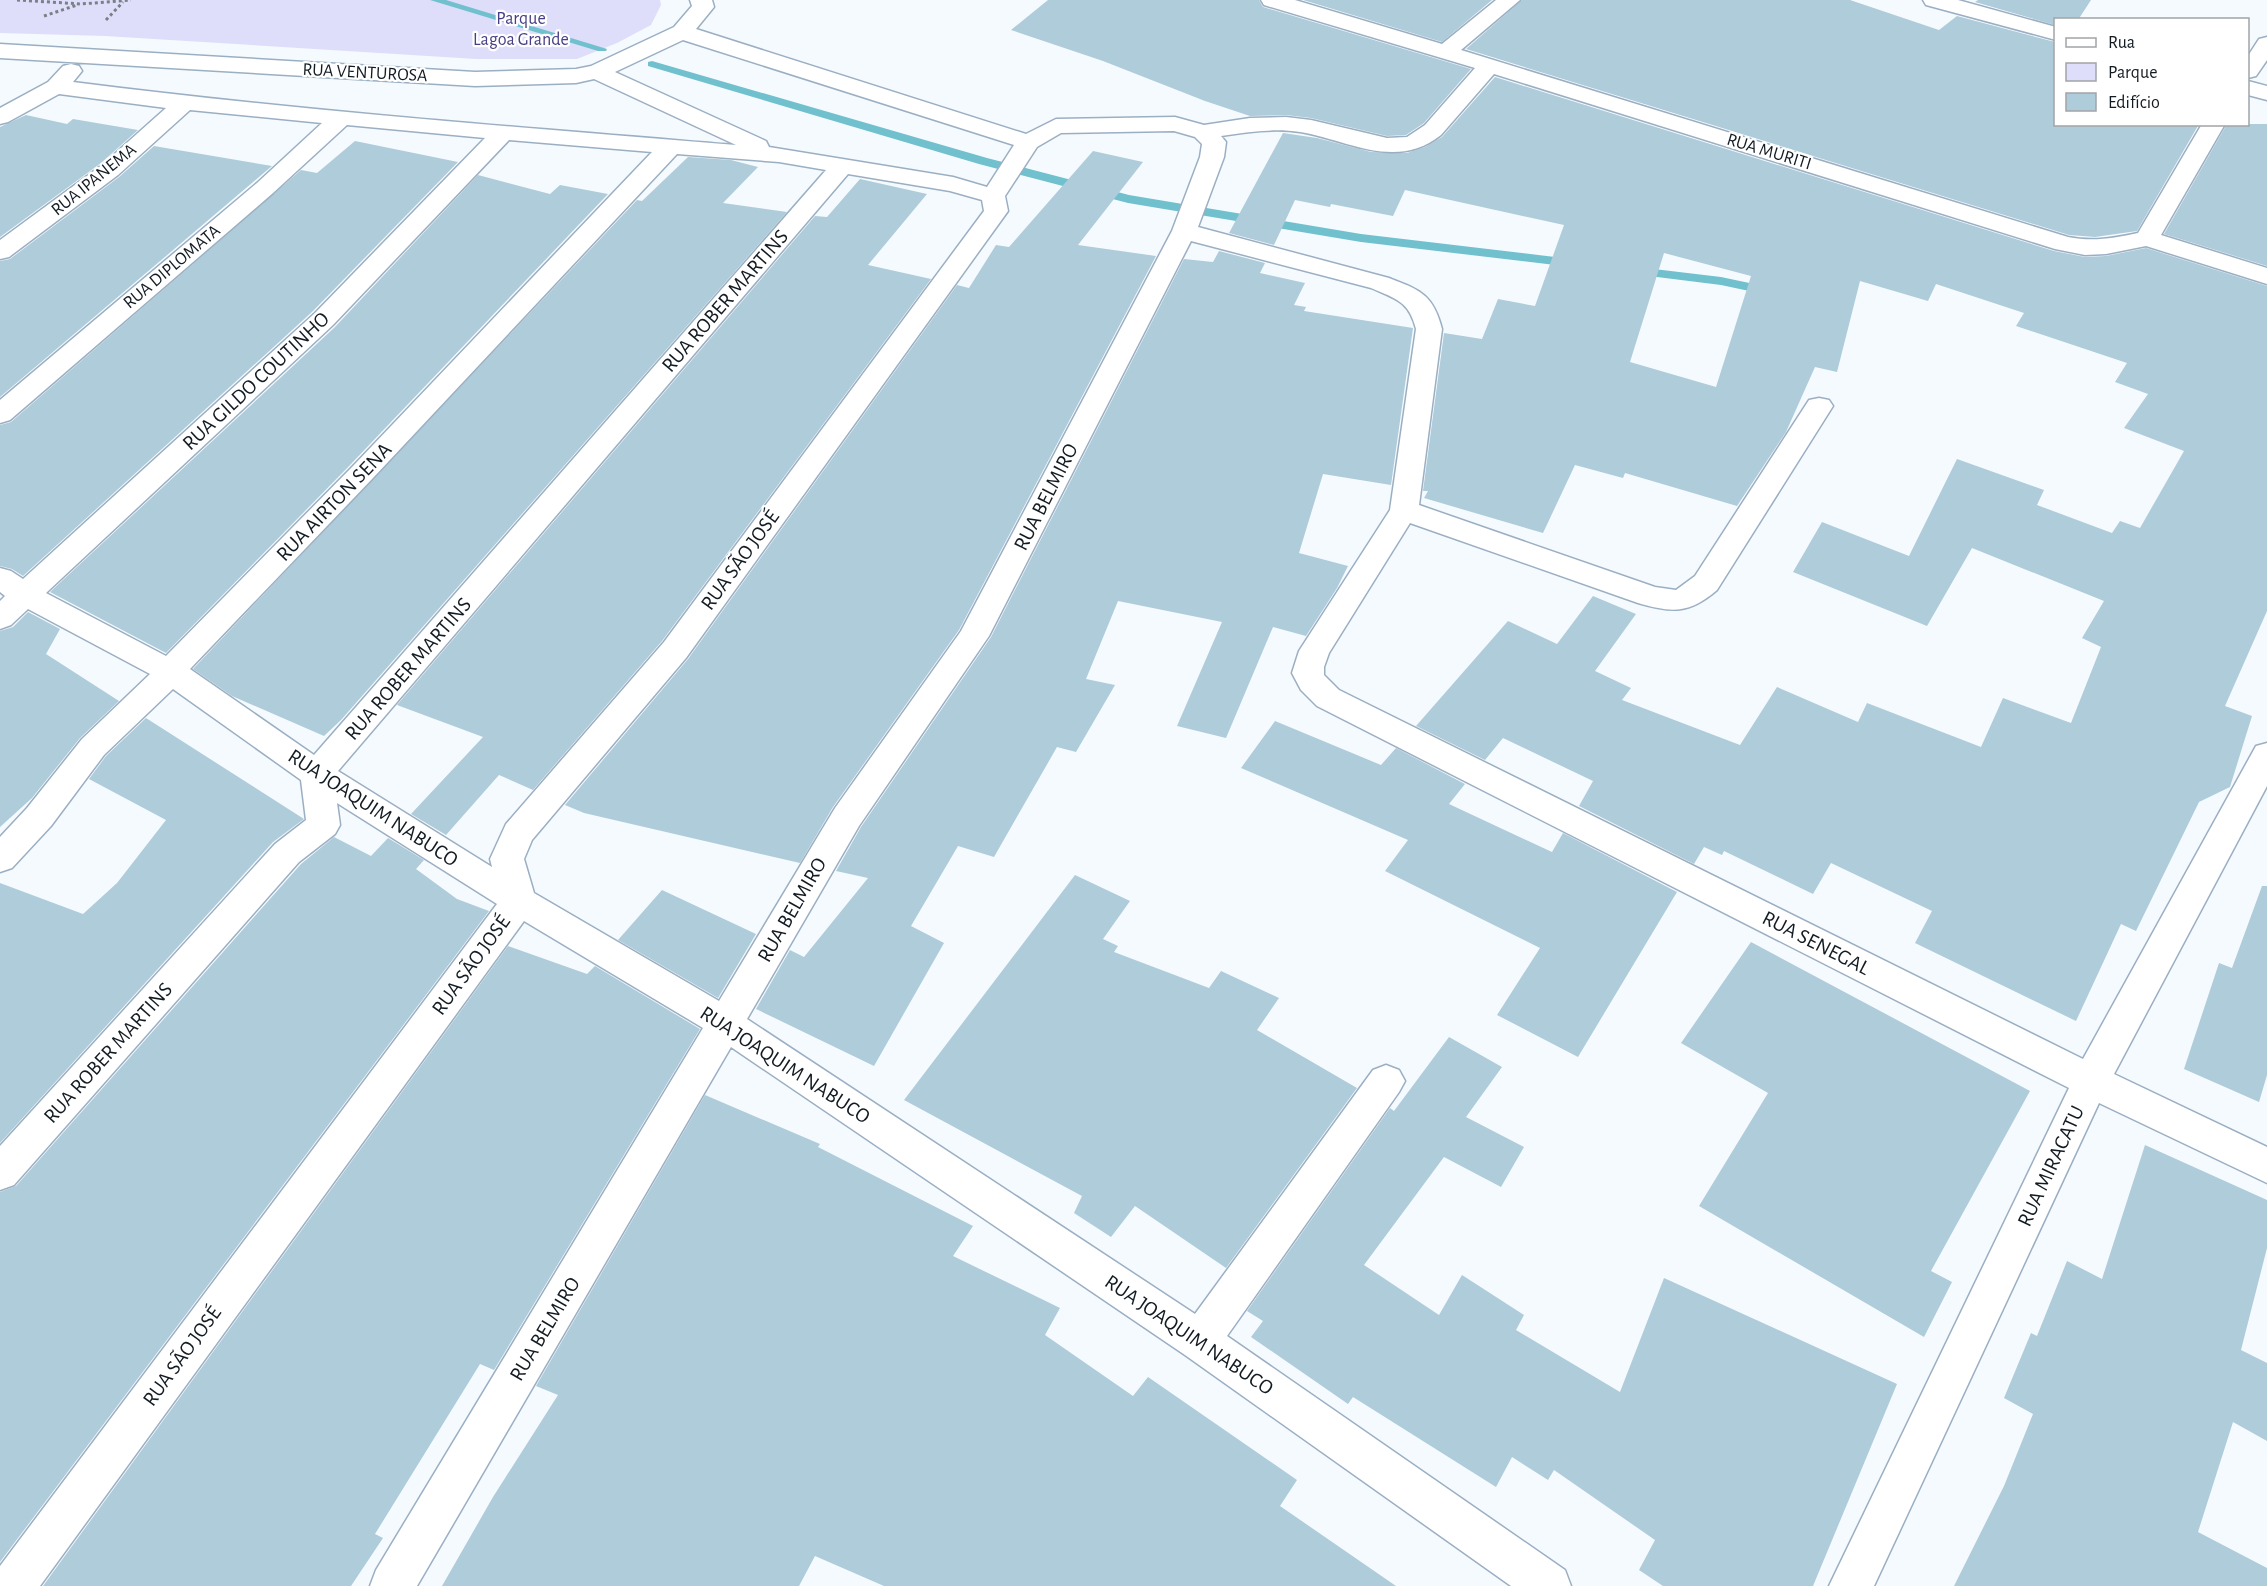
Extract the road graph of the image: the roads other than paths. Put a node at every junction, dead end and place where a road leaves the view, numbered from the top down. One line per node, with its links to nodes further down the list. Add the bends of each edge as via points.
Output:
1 (701, 0): 5 (street, RUA VENTUROSA, via 703,7)
2 (1272, 0): 9 (street, RUA MURITI)
3 (1509, 0): 9 (street)
4 (1934, 0): 6 (street)
5 (682, 32): 13 (street, RUA VENTUROSA); 23 (street)
6 (2054, 34)
7 (2267, 44): 12 (street)
8 (0, 51): 10 (street, RUA VENTUROSA)
9 (1444, 53): 11 (street, RUA MURITI)
10 (87, 55): 13 (street, RUA VENTUROSA, via 475,79); 14 (street)
11 (1489, 65): 21 (street, via 1432,132 1414,143 1390,146 1298,125 1262,123); 29 (street, RUA MURITI, via 2064,244 2106,247)
12 (2249, 68)
13 (597, 72): 25 (street)
14 (56, 87): 17 (street); 18 (street)
15 (2249, 88): 16 (street)
16 (2267, 93)
17 (184, 103): 19 (street); 30 (street, RUA IPANEMA, via 110,170)
18 (0, 117)
19 (342, 117): 22 (street); 33 (street, RUA DIPLOMATA, via 265,188)
20 (2213, 126): 29 (street)
21 (1203, 132): 23 (street, via 1175,124 1087,124 1056,126); 28 (street, RUA BELMIRO, via 1214,142 1212,157)
22 (503, 133): 24 (street); 35 (street, RUA GILDO COUTINHO, via 324,319)
23 (1028, 142): 27 (street)
24 (670, 147): 25 (street); 36 (street, RUA AIRTON SENA)
25 (779, 155): 26 (street)
26 (843, 165): 27 (street, via 953,183); 38 (street, RUA ROBER MARTINS)
27 (993, 196): 40 (street, RUA SÃO JOSÉ, via 996,211 675,650 518,833 507,859)
28 (1184, 231): 34 (street, via 1380,283 1407,294 1424,309 1429,329); 41 (street, RUA BELMIRO, via 974,636 847,817)
29 (2147, 238): 31 (street, RUA MURITI)
30 (0, 252)
31 (2267, 276)
32 (1819, 406): 34 (street, via 1706,583 1688,599 1672,601 1649,596)
33 (0, 414)
34 (1404, 510): 43 (street, RUA SENEGAL, via 1306,666 1308,679 1328,698)
35 (9, 597): 36 (street, RUA JOAQUIM NABUCO)
36 (170, 671): 38 (street, RUA JOAQUIM NABUCO); 39 (street, RUA AIRTON SENA, via 159,687 93,747 39,817)
37 (2267, 756): 43 (street, RUA MIRACATU)
38 (317, 774): 40 (street, RUA JOAQUIM NABUCO); 45 (street, RUA ROBER MARTINS, via 323,825 287,854)
39 (0, 859)
40 (519, 901): 41 (street, RUA JOAQUIM NABUCO); 47 (street, RUA SÃO JOSÉ)
41 (726, 1024): 46 (street, RUA JOAQUIM NABUCO); 48 (street, RUA BELMIRO)
42 (1386, 1081): 46 (street)
43 (2091, 1081): 44 (street, RUA SENEGAL); 50 (street, RUA MIRACATU)
44 (2267, 1166)
45 (0, 1173)
46 (1200, 1341): 49 (street, RUA JOAQUIM NABUCO)
47 (13, 1586)
48 (392, 1586)
49 (1549, 1586)
50 (1851, 1586)

